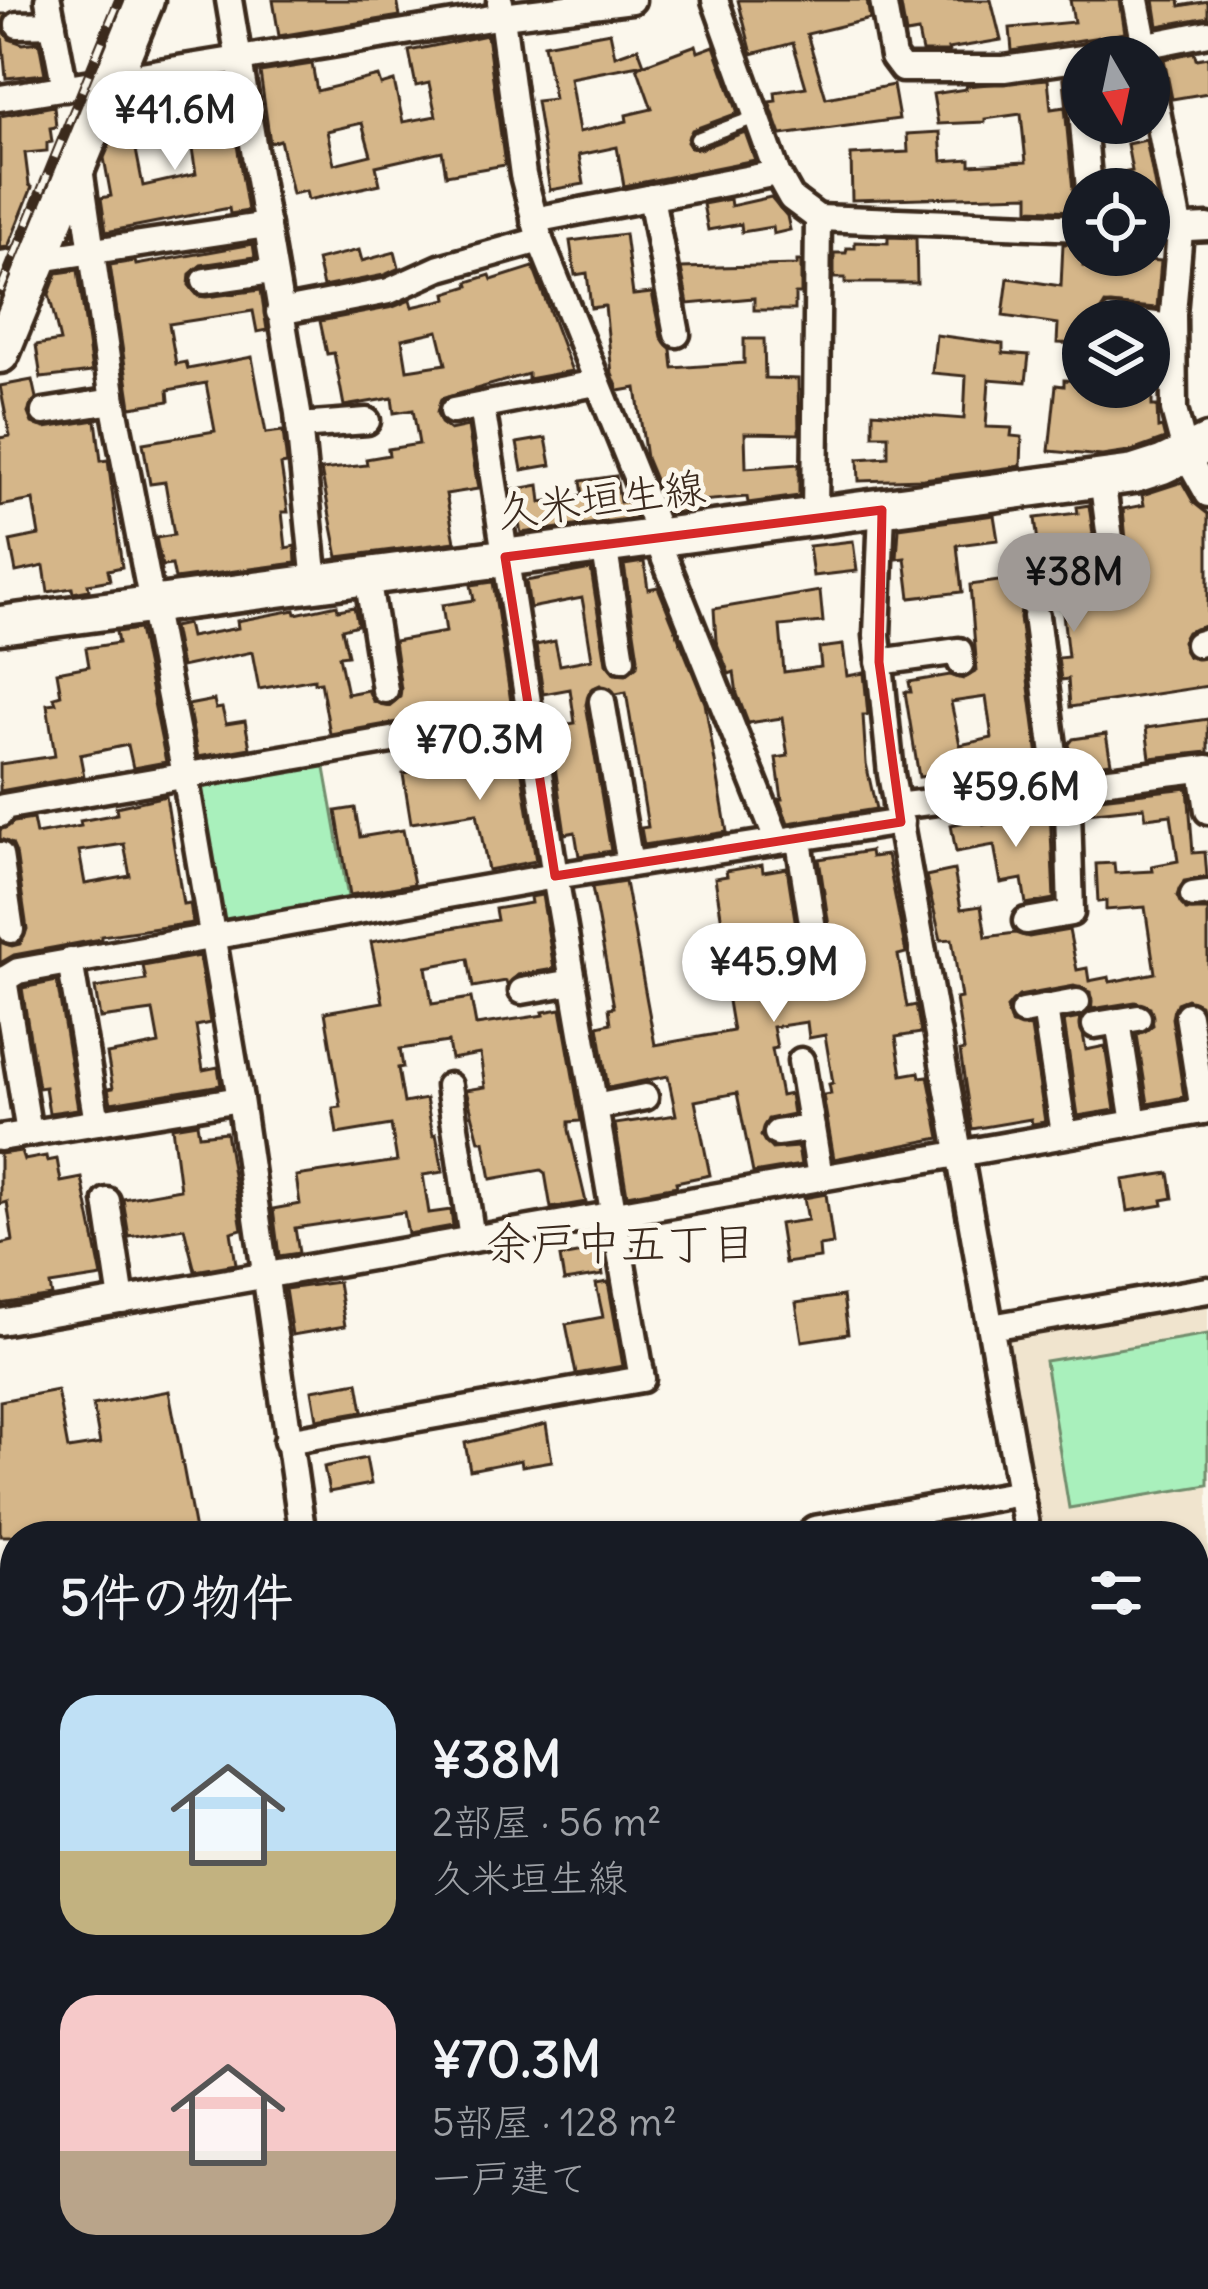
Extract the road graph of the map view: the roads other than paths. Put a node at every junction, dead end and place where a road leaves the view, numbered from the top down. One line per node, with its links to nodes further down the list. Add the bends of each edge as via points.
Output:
1 (145, 0): 15 (main road)
2 (229, 0): 13 (street)
3 (632, 0): 7 (street)
4 (715, 0): 18 (street)
5 (883, 0): 14 (street, via 902,69)
6 (1136, 0): 11 (street)
7 (501, 8): 13 (street); 28 (street)
8 (56, 11): 9 (street); 16 (street)
9 (18, 25)
10 (1208, 33): 12 (street)
11 (1143, 36)
12 (1170, 48)
13 (238, 60): 15 (street); 25 (street)
14 (1062, 61)
15 (115, 81): 16 (street); 21 (main road)
16 (65, 88): 17 (street)
17 (0, 98)
18 (757, 117): 19 (lane); 22 (street)
19 (697, 139)
20 (1164, 144): 30 (street)
21 (79, 166): 31 (street); 32 (main road)
22 (776, 173): 23 (street); 24 (street, via 791,198)
23 (652, 197): 28 (street); 38 (street)
24 (818, 218): 26 (street); 51 (street)
25 (267, 225): 31 (street); 34 (street)
26 (1062, 227)
27 (1208, 227): 30 (street)
28 (537, 230): 36 (street, via 389,291); 40 (street)
29 (1170, 231): 30 (street)
30 (1180, 231): 37 (street)
31 (92, 250): 32 (street); 41 (street)
32 (39, 260): 33 (street); 39 (main road)
33 (0, 266)
34 (273, 271): 35 (street); 36 (street)
35 (205, 281)
36 (279, 312): 46 (street)
37 (1172, 322): 47 (street, via 1174,410)
38 (677, 334)
39 (0, 354)
40 (596, 383): 42 (street); 52 (street)
41 (113, 401): 44 (street); 58 (street)
42 (482, 406): 43 (street); 55 (street)
43 (453, 411)
44 (44, 412)
45 (367, 421): 46 (street)
46 (299, 426): 57 (street)
47 (1197, 449): 48 (main road, 久米垣生線); 49 (street)
48 (1102, 478): 50 (main road, 久米垣生線); 54 (street, via 1111,546)
49 (1208, 494)
50 (882, 510): 51 (main road, 久米垣生線); 62 (street)
51 (815, 517): 52 (main road, 久米垣生線)
52 (658, 536): 53 (main road, 久米垣生線); 73 (street)
53 (604, 544): 55 (main road, 久米垣生線); 61 (street)
54 (1099, 549)
55 (505, 557): 56 (main road, 久米垣生線); 66 (street)
56 (367, 576): 57 (main road, 久米垣生線); 64 (street)
57 (315, 583): 58 (main road, 久米垣生線)
58 (154, 604): 60 (main road, 久米垣生線); 68 (street)
59 (1036, 616): 69 (street)
60 (0, 625)
61 (622, 659)
62 (879, 662): 63 (street, via 959,651); 72 (street)
63 (961, 663)
64 (385, 690)
65 (602, 701): 75 (street)
66 (530, 716): 68 (street); 76 (street)
67 (1205, 768): 69 (street); 70 (street)
68 (185, 775): 71 (street, via 3,806); 79 (street)
69 (1058, 784): 72 (street); 77 (street, via 1068,809 1071,914)
70 (1208, 812)
71 (0, 814)
72 (899, 814): 73 (street); 101 (street)
73 (788, 840): 75 (street); 80 (street)
74 (0, 855): 78 (street)
75 (630, 864): 76 (street)
76 (555, 876): 79 (street); 83 (street)
77 (1026, 921)
78 (6, 931): 82 (street, via 16,931)
79 (211, 936): 81 (street); 91 (street)
80 (818, 954)
81 (70, 962): 82 (street); 94 (street)
82 (9, 977): 97 (street)
83 (573, 982): 84 (street); 92 (street)
84 (522, 991)
85 (1077, 1002): 99 (street, via 1034,1010)
86 (1186, 1016): 93 (street)
87 (1117, 1021): 95 (street)
88 (801, 1061): 96 (street)
89 (449, 1086): 105 (street)
90 (645, 1097): 92 (street)
91 (240, 1099): 94 (street); 106 (street)
92 (595, 1107): 104 (street)
93 (1206, 1111): 95 (street)
94 (97, 1122): 97 (street)
95 (1134, 1123): 99 (street)
96 (812, 1128): 98 (street); 102 (street)
97 (29, 1133): 100 (street)
98 (777, 1133)
99 (1064, 1134): 101 (street)
100 (0, 1138)
101 (961, 1151): 102 (street); 110 (street)
102 (820, 1177): 104 (street)
103 (106, 1201): 108 (street)
104 (614, 1214): 105 (street); 111 (street, via 642,1379)
105 (472, 1239): 106 (street)
106 (266, 1276): 108 (street); 111 (street)
107 (1208, 1289): 110 (street)
108 (122, 1301): 109 (street)
109 (0, 1322)
110 (991, 1327): 112 (street)
111 (287, 1441): 113 (street)
112 (1021, 1493): 114 (street); 115 (street)
113 (300, 1521)
114 (855, 1521)
115 (1026, 1521)

